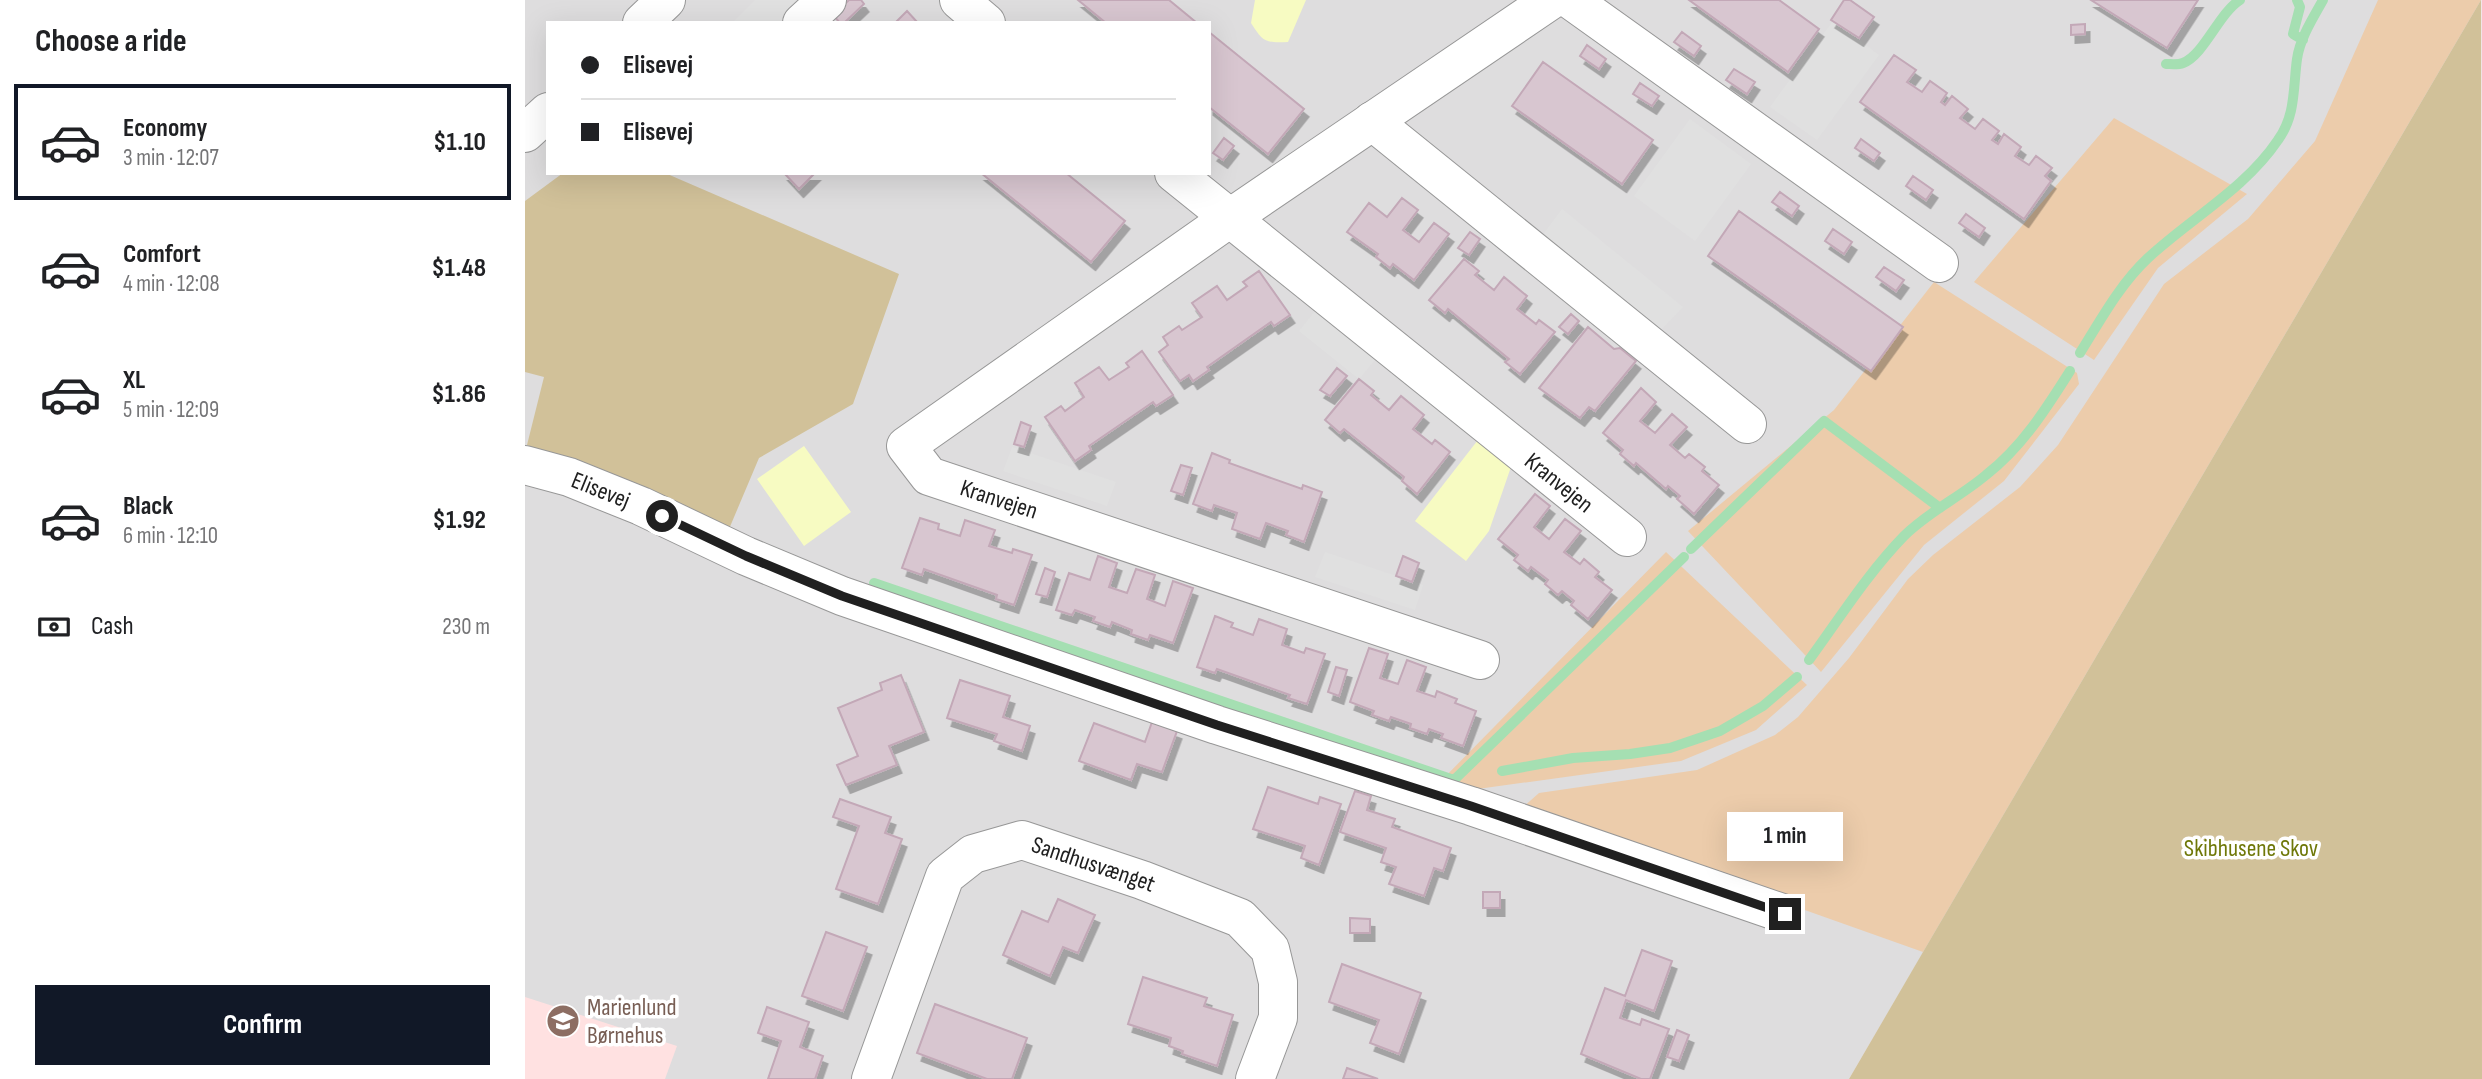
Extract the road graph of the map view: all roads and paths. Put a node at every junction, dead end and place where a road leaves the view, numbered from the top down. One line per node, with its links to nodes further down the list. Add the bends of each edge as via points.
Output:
1 (666, 0): 6 (street)
2 (827, 0): 7 (street)
3 (959, 0): 8 (street)
4 (1551, 0): 10 (street, Kranvejen)
5 (1571, 0): 14 (street)
6 (644, 21)
7 (804, 21)
8 (984, 21)
9 (546, 114): 11 (street)
10 (1372, 121): 13 (street, Kranvejen); 15 (street)
11 (525, 133)
12 (1176, 175): 13 (street)
13 (1230, 218): 17 (street, Kranvejen); 18 (street, Kranvejen, via 906,446 929,476)
14 (1939, 263)
15 (1747, 424)
16 (525, 466): 19 (street, Elisevej, via 569,477 641,506 842,596)
17 (1627, 537)
18 (1480, 660)
19 (1785, 914)
20 (871, 1079): 21 (street, Sandhusvænget, via 945,876 973,854 1022,840 1240,918 1270,949 1278,982 1278,1018)
21 (1255, 1079)

